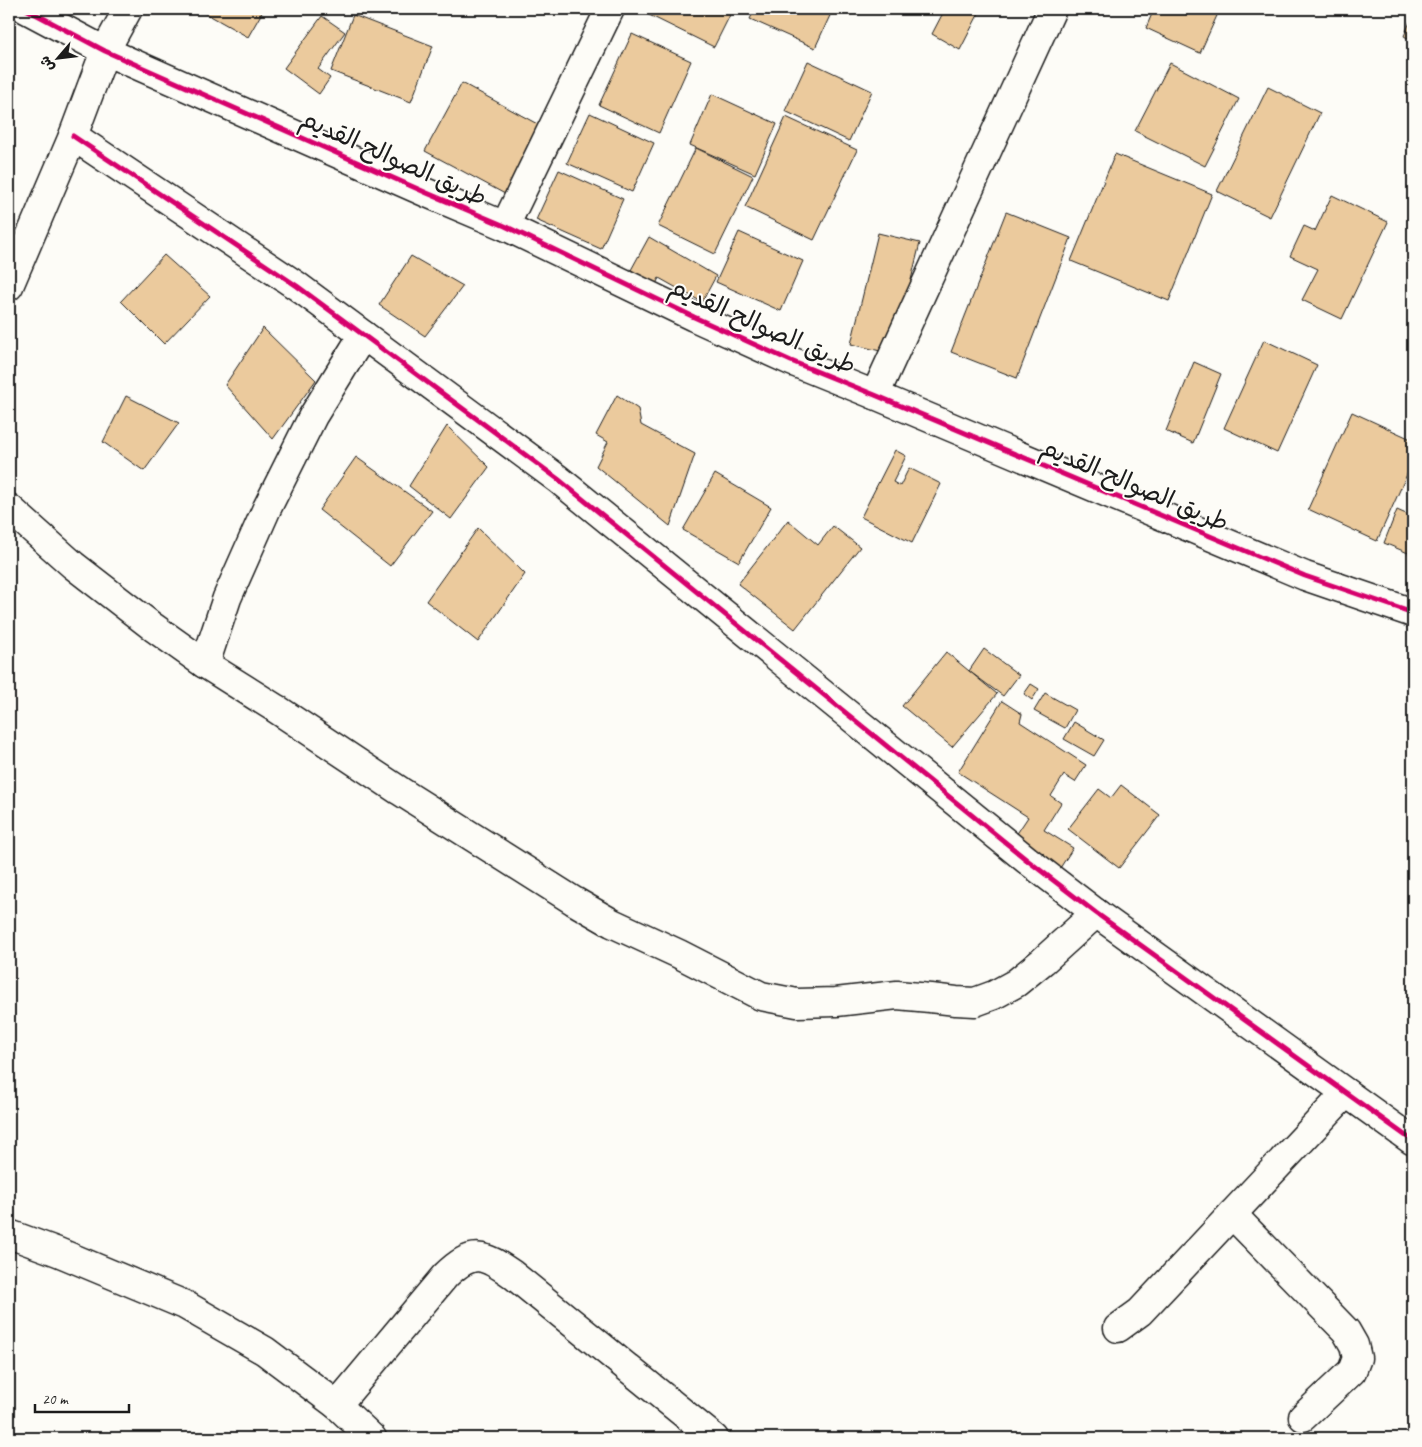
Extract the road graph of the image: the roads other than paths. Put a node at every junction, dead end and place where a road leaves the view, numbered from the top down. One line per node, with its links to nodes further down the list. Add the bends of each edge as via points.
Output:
1 (26, 9): 5 (street, طريق الصوالح القديم)
2 (128, 9): 5 (street)
3 (610, 9): 7 (street)
4 (1052, 9): 10 (street)
5 (105, 51): 6 (street); 7 (street, طريق الصوالح القديم)
6 (73, 136): 8 (street); 9 (street, via 297,286)
7 (505, 226): 10 (street, طريق الصوالح القديم, via 711,325)
8 (9, 286)
9 (363, 335): 13 (street, via 313,416 267,508 227,598); 14 (street, via 558,479)
10 (875, 395): 12 (street, طريق الصوالح القديم, via 1305,576)
11 (9, 508): 13 (street, via 72,565)
12 (1413, 613)
13 (205, 664): 14 (street, via 574,901 761,996 797,1003 897,996 975,1002 994,996 1016,983)
14 (1096, 913): 15 (street)
15 (1346, 1093): 16 (street); 17 (street)
16 (1413, 1141)
17 (1232, 1214): 19 (street, via 1140,1312); 21 (street, via 1354,1344 1357,1358 1352,1371)
18 (9, 1234): 20 (street, via 184,1305 265,1351)
19 (1118, 1328)
20 (337, 1405): 22 (street); 23 (street, via 445,1276 462,1262 481,1256 512,1274)
21 (1304, 1417)
22 (372, 1438)
23 (714, 1438)

